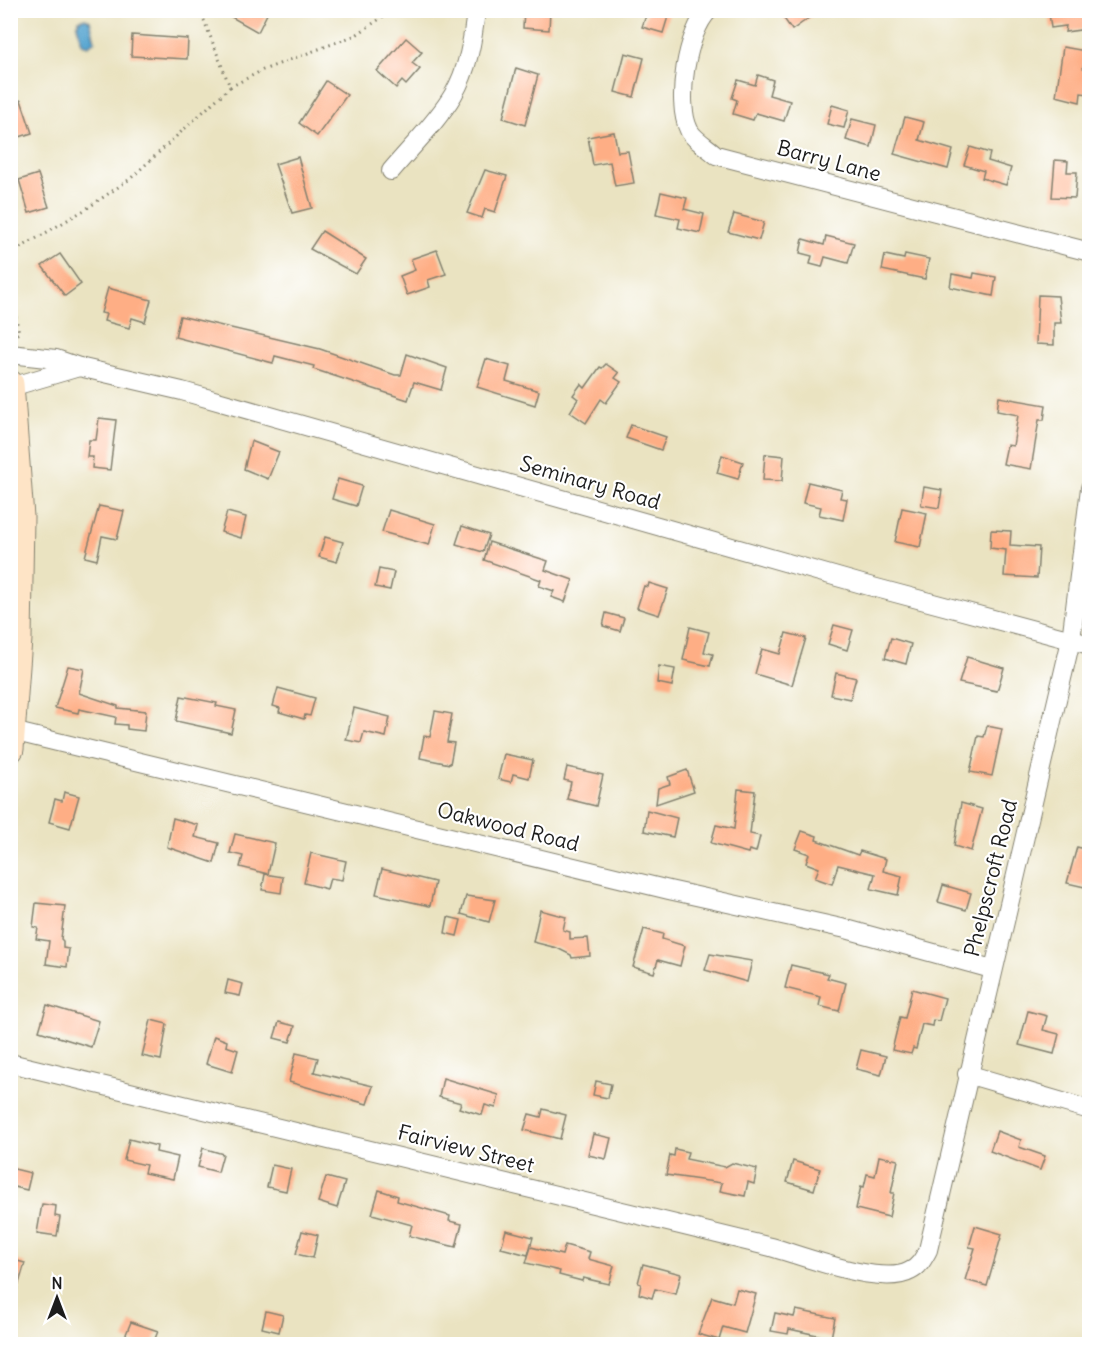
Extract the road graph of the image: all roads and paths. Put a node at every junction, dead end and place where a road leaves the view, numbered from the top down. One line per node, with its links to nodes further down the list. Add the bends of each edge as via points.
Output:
1 (200, 10): 5 (path)
2 (393, 10): 5 (path, via 356,35 263,70)
3 (476, 10): 6 (street, via 465,69 453,96)
4 (709, 10): 7 (street, Barry Lane, via 700,19 681,86 689,130 716,155)
5 (230, 87): 8 (path, via 130,179)
6 (391, 171)
7 (1089, 252)
8 (10, 254)
9 (10, 287): 10 (path, via 20,333)
10 (10, 338)
11 (10, 354): 12 (street, Seminary Road, via 56,359)
12 (79, 367): 13 (street); 15 (street, Seminary Road, via 336,433)
13 (11, 385): 17 (street, via 20,517)
14 (1089, 488): 15 (street, Phelpscroft Road)
15 (1071, 640): 16 (street, Seminary Road); 18 (street, Phelpscroft Road)
16 (1089, 645)
17 (11, 740): 18 (street, Oakwood Road, via 846,929)
18 (992, 969): 20 (street, Phelpscroft Road)
19 (10, 1063): 22 (street, Fairview Street, via 850,1269 890,1277)
20 (967, 1074): 21 (street); 22 (street, Phelpscroft Road, via 928,1250)
21 (1089, 1110)
22 (911, 1271)

